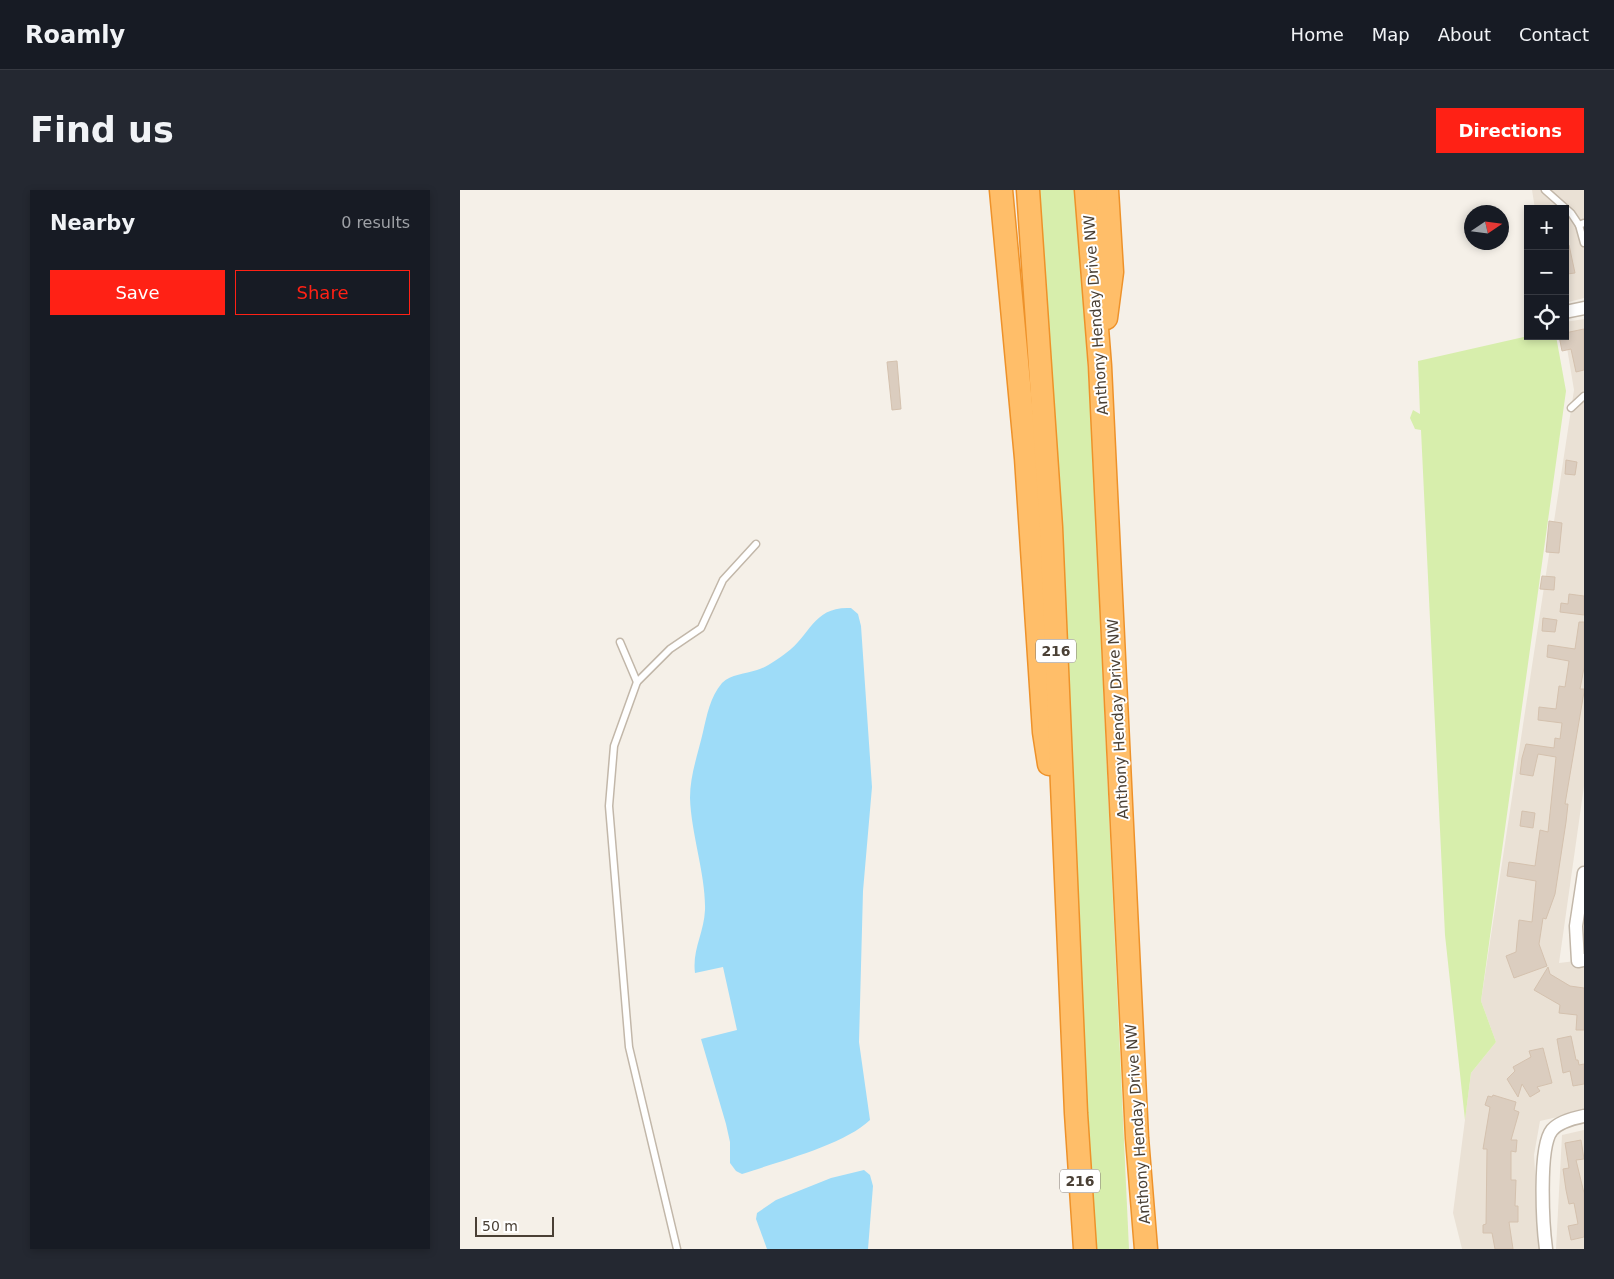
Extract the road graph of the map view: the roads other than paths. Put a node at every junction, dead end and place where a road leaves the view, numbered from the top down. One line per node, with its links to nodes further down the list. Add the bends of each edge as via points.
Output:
1 (1001, 190): 16 (highway, via 1026,458 1044,732)
2 (1028, 190): 16 (highway, 216, via 1048,489)
3 (1086, 190): 10 (highway, Anthony Henday Drive NW)
4 (1107, 190): 10 (highway, via 1112,272)
5 (1544, 190): 6 (lane)
6 (1582, 224): 7 (lane)
7 (1584, 243)
8 (1584, 308): 9 (street)
9 (1569, 311)
10 (1100, 366): 22 (highway, Anthony Henday Drive NW, via 1137,1138)
11 (1584, 396): 12 (lane)
12 (1571, 408)
13 (756, 544): 15 (lane, via 723,580 701,628 670,649)
14 (620, 642): 15 (lane)
15 (637, 682): 20 (lane, via 614,746 609,806 629,1047)
16 (1065, 854): 21 (highway, 216)
17 (1584, 873): 18 (street, via 1576,926)
18 (1581, 960)
19 (1584, 1116): 23 (street, via 1552,1130 1546,1144 1542,1201)
20 (677, 1249)
21 (1085, 1249)
22 (1146, 1249)
23 (1546, 1249)

